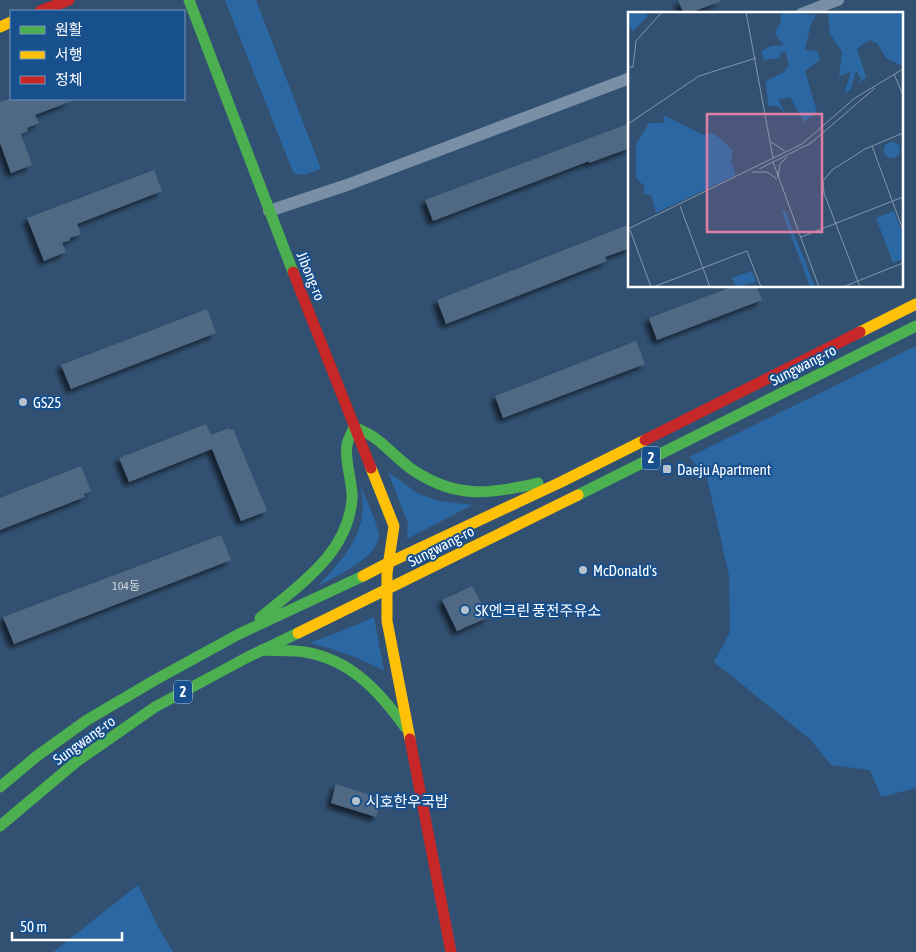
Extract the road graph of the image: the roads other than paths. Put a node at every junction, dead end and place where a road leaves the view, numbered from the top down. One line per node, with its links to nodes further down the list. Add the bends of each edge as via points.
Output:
1 (69, 0): 4 (main road)
2 (189, 0): 7 (main road, Jibong-ro)
3 (838, 0): 5 (street)
4 (43, 10)
5 (806, 12)
6 (628, 79): 7 (street, via 347,185)
7 (269, 211): 10 (main road, Jibong-ro)
8 (916, 304): 11 (main road, Sungwang-ro / 2)
9 (916, 326): 13 (main road, Sungwang-ro / 2)
10 (354, 428): 11 (main road, via 374,437 415,472 441,485 474,493); 12 (main road, Jibong-ro, via 394,526); 14 (main road, via 347,446 352,498 338,545 317,570)
11 (561, 482): 12 (main road, Sungwang-ro / 2)
12 (388, 564): 13 (main road, Jibong-ro); 14 (main road, Sungwang-ro / 2)
13 (386, 591): 15 (main road, Sungwang-ro / 2); 16 (main road, Jibong-ro, via 388,624)
14 (239, 634): 17 (main road, Sungwang-ro / 2, via 88,720)
15 (262, 650): 16 (main road, via 305,652 337,661 359,674 387,700); 18 (main road, Sungwang-ro / 2, via 155,707 76,762)
16 (409, 733): 19 (main road, Jibong-ro)
17 (0, 787)
18 (0, 826)
19 (451, 952)

